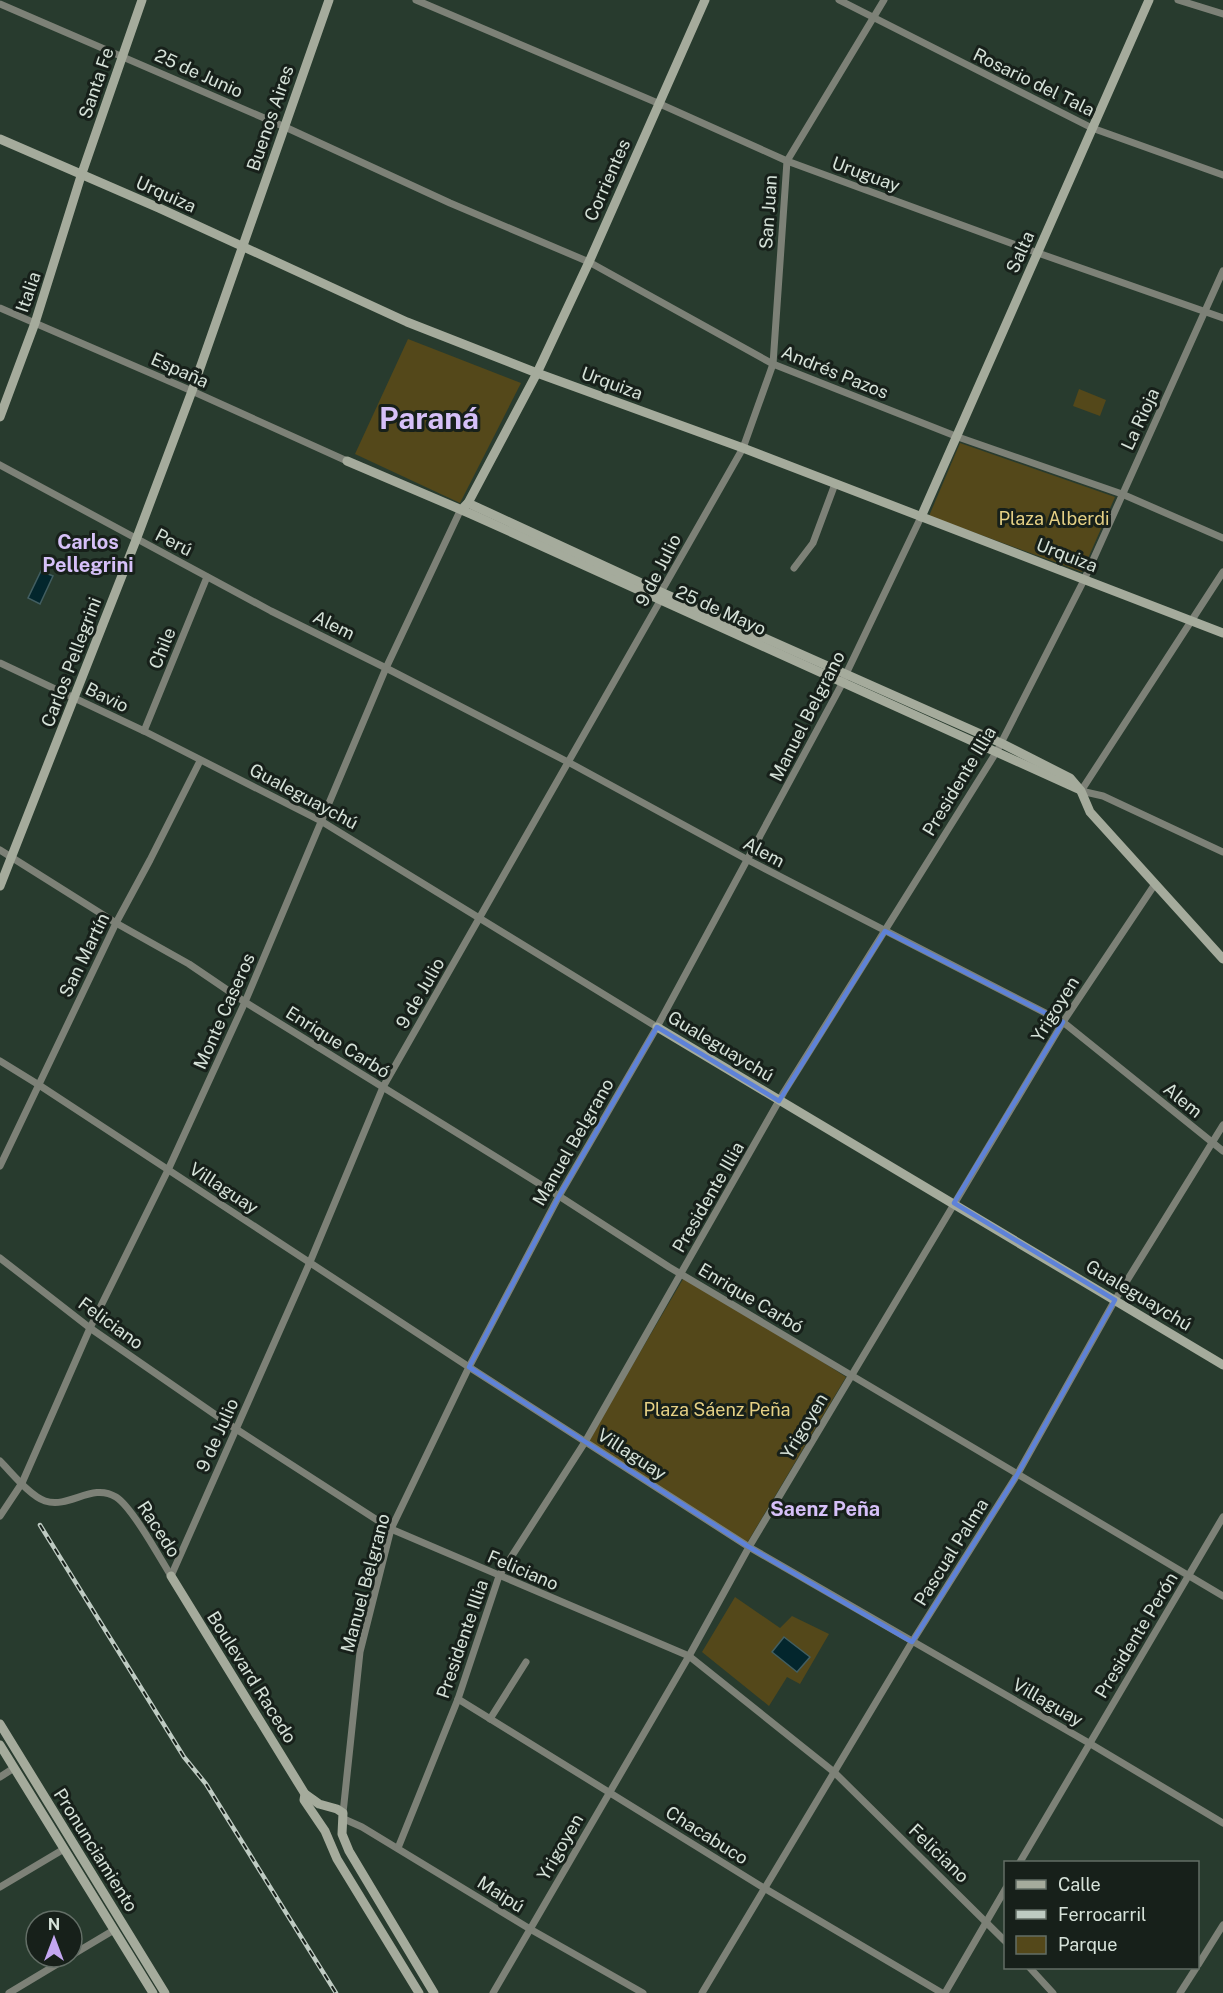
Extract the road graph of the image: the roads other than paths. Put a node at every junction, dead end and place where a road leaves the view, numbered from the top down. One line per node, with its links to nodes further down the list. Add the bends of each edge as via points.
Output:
1 (142, 0): 12 (street, Santa Fe)
2 (329, 0): 14 (street, Buenos Aires)
3 (416, 0): 13 (street, Uruguay)
4 (705, 0): 13 (street, Corrientes)
5 (839, 0): 11 (street, Rosario del Tala)
6 (884, 0): 11 (street, San Juan)
7 (1149, 0): 15 (street, Salta)
8 (1178, 0): 10 (street)
9 (0, 4): 12 (street, 25 de Junio)
10 (1223, 14)
11 (872, 18): 15 (street, Rosario del Tala); 17 (street, San Juan)
12 (123, 56): 14 (street, 25 de Junio); 19 (street, Santa Fe)
13 (660, 104): 17 (street, Uruguay); 23 (street, Corrientes)
14 (285, 127): 20 (street, 25 de Junio); 21 (street, Buenos Aires)
15 (1092, 128): 18 (street, Rosario del Tala); 22 (street, Salta)
16 (0, 139): 19 (street, Urquiza)
17 (787, 161): 22 (street, Uruguay); 29 (street, San Juan)
18 (1223, 175)
19 (81, 176): 21 (street, Urquiza); 28 (street, Italia)
20 (450, 203): 23 (street, Andrés Pazos)
21 (244, 246): 30 (street, Urquiza, via 407,322); 31 (street, Carlos Pellegrini)
22 (1038, 254): 26 (street, Uruguay); 33 (street, Salta)
23 (589, 262): 29 (street, Andrés Pazos); 30 (street, Corrientes)
24 (1223, 271): 26 (street, La Rioja)
25 (0, 308): 28 (street, España)
26 (1206, 311): 27 (street, Uruguay); 38 (street, La Rioja)
27 (1223, 318)
28 (34, 323): 31 (street, España); 32 (street, Italia)
29 (773, 364): 33 (street, Andrés Pazos); 34 (street, San Juan)
30 (537, 373): 34 (street, Urquiza); 39 (street, Corrientes)
31 (192, 391): 35 (street, España); 43 (street, Carlos Pellegrini)
32 (0, 417)
33 (958, 437): 38 (street, Andrés Pazos); 41 (street, Salta)
34 (743, 448): 37 (street, Urquiza); 48 (street, 9 de Julio)
35 (347, 461): 40 (street, 25 de Mayo)
36 (0, 465): 43 (street, Perú)
37 (835, 484): 41 (street, Urquiza); 44 (street, via 813,543)
38 (1122, 494): 42 (street, Andrés Pazos); 47 (street, La Rioja)
39 (468, 503): 40 (street); 48 (street, 25 de Mayo)
40 (460, 510): 48 (street, 25 de Mayo); 53 (street, Monte Caseros)
41 (921, 517): 47 (street, Urquiza); 54 (street, Manuel Belgrano)
42 (1223, 538)
43 (136, 540): 46 (street, Perú); 55 (street, Carlos Pellegrini)
44 (794, 568)
45 (1223, 572): 50 (street)
46 (207, 577): 49 (street, Perú); 56 (street, Chile)
47 (1084, 579): 50 (street, Urquiza); 57 (street, Presidente Illia)
48 (661, 597): 54 (street, 25 de Mayo); 59 (street, 9 de Julio)
49 (271, 611): 53 (street, Alem)
50 (1190, 621): 51 (street, Urquiza); 60 (street)
51 (1223, 633)
52 (0, 663): 55 (street, Bavio)
53 (386, 668): 59 (street, Alem); 61 (street, Monte Caseros)
54 (845, 678): 57 (street, 25 de Mayo); 65 (street, Manuel Belgrano)
55 (75, 698): 56 (street, Bavio); 64 (street, Carlos Pellegrini)
56 (144, 731): 58 (street, Bavio)
57 (999, 747): 60 (street, 25 de Mayo); 70 (street, Presidente Illia)
58 (200, 761): 61 (street, Gualeguaychú); 69 (street, San Martín)
59 (568, 762): 65 (street, Alem); 68 (street, 9 de Julio)
60 (1082, 791): 63 (street, 25 de Mayo, via 1103,796); 66 (street, via 1090,812)
61 (321, 822): 68 (street, Gualeguaychú); 72 (street, Monte Caseros)
62 (0, 850): 64 (street, Enrique Carbó)
63 (1223, 852)
64 (12, 857): 67 (street, Carlos Pellegrini); 69 (street, Enrique Carbó)
65 (748, 860): 70 (street, Alem); 74 (street, Manuel Belgrano)
66 (1155, 884): 71 (street); 73 (street, Yrigoyen)
67 (0, 886)
68 (480, 918): 74 (street, Gualeguaychú); 77 (street, 9 de Julio)
69 (116, 923): 72 (street, Enrique Carbó, via 189,964); 76 (street, San Martín)
70 (885, 931): 73 (street, Alem); 78 (street, Presidente Illia)
71 (1223, 959)
72 (245, 1002): 77 (street, Enrique Carbó); 83 (street, Monte Caseros)
73 (1063, 1022): 80 (street, Alem); 85 (street, Yrigoyen)
74 (657, 1027): 78 (street, Gualeguaychú); 84 (street, Manuel Belgrano)
75 (0, 1061): 76 (street, Villaguay)
76 (39, 1085): 82 (street, San Martín); 83 (street, Villaguay)
77 (383, 1087): 84 (street, Enrique Carbó); 87 (street, 9 de Julio)
78 (780, 1102): 85 (street, Gualeguaychú); 88 (street, Presidente Illia)
79 (1223, 1125): 80 (street, Pascual Palma)
80 (1213, 1143): 81 (street, Alem); 89 (street, Pascual Palma)
81 (1223, 1151)
82 (0, 1166)
83 (168, 1170): 87 (street, Villaguay); 90 (street, Monte Caseros)
84 (559, 1196): 88 (street, Enrique Carbó); 92 (street, Manuel Belgrano)
85 (954, 1203): 89 (street, Gualeguaychú); 93 (street, Yrigoyen)
86 (0, 1258): 90 (street, Feliciano)
87 (310, 1262): 92 (street, Villaguay); 94 (street, 9 de Julio)
88 (681, 1274): 93 (street, Enrique Carbó); 95 (street, Presidente Illia)
89 (1115, 1300): 91 (street, Gualeguaychú); 97 (street, Pascual Palma)
90 (90, 1328): 94 (street, Feliciano); 98 (street, Monte Caseros)
91 (1223, 1365)
92 (469, 1367): 95 (street, Villaguay); 101 (street, Manuel Belgrano)
93 (853, 1376): 97 (street, Enrique Carbó); 102 (street, Yrigoyen)
94 (236, 1429): 101 (street, Feliciano); 103 (street, 9 de Julio)
95 (585, 1442): 102 (street, Villaguay); 104 (street, Presidente Illia)
96 (0, 1461): 98 (street, Racedo)
97 (1017, 1475): 105 (street, Enrique Carbó); 107 (street, Pascual Palma)
98 (22, 1483): 99 (street, Monte Caseros); 103 (street, Racedo, via 44,1501 59,1504 93,1492 116,1496)
99 (0, 1516)
100 (1223, 1517): 105 (street, Presidente Perón)
101 (391, 1529): 104 (street, Feliciano); 121 (street, Manuel Belgrano, via 360,1652)
102 (749, 1547): 107 (street, Villaguay); 108 (street, Yrigoyen)
103 (171, 1576): 119 (street, Boulevard Racedo)
104 (499, 1576): 108 (street, Feliciano); 110 (street, Presidente Illia)
105 (1189, 1576): 106 (street, Enrique Carbó); 113 (street, Presidente Perón)
106 (1223, 1596)
107 (912, 1642): 113 (street, Villaguay); 116 (street, Pascual Palma)
108 (689, 1656): 116 (street, Feliciano); 118 (street, Yrigoyen)
109 (526, 1662): 111 (street)
110 (458, 1699): 111 (street, Chacabuco); 125 (street, Presidente Illia)
111 (490, 1719): 118 (street, Chacabuco)
112 (0, 1724): 143 (street, Pronunciamiento)
113 (1089, 1743): 123 (street, Villaguay); 127 (street, Presidente Perón)
114 (0, 1745): 115 (street, Pronunciamiento)
115 (14, 1768): 117 (street); 126 (street, Pronunciamiento)
116 (834, 1772): 129 (street, Pascual Palma); 131 (street, Feliciano)
117 (0, 1777)
118 (610, 1792): 129 (street, Chacabuco); 133 (street, Yrigoyen)
119 (305, 1794): 120 (street); 122 (street, Boulevard Racedo, via 304,1800)
120 (331, 1807): 121 (street); 122 (street, via 322,1812)
121 (343, 1819): 124 (street, via 338,1830); 125 (street, Maipú); 145 (street, via 349,1851)
122 (319, 1821): 124 (street, Boulevard Racedo)
123 (1223, 1823)
124 (325, 1831): 144 (street, Boulevard Racedo, via 337,1859)
125 (398, 1848): 133 (street, Maipú)
126 (64, 1849): 128 (street); 134 (street, Pronunciamiento)
127 (1021, 1861)
128 (0, 1887)
129 (764, 1888): 148 (street, Pascual Palma); 149 (street, Chacabuco)
130 (1004, 1890): 131 (street)
131 (987, 1921): 135 (street, Feliciano); 149 (street)
132 (1223, 1925): 137 (street)
133 (530, 1929): 146 (street, Yrigoyen); 147 (street, Maipú)
134 (114, 1930): 136 (street); 142 (street, Pronunciamiento)
135 (1004, 1941)
136 (84, 1948)
137 (1199, 1963)
138 (49, 1969): 141 (street)
139 (1031, 1969): 150 (street)
140 (1195, 1969): 151 (street)
141 (9, 1993)
142 (153, 1993)
143 (165, 1993)
144 (419, 1993)
145 (434, 1993)
146 (493, 1993)
147 (643, 1993)
148 (702, 1993)
149 (944, 1993)
150 (1053, 1993)
151 (1180, 1993)

